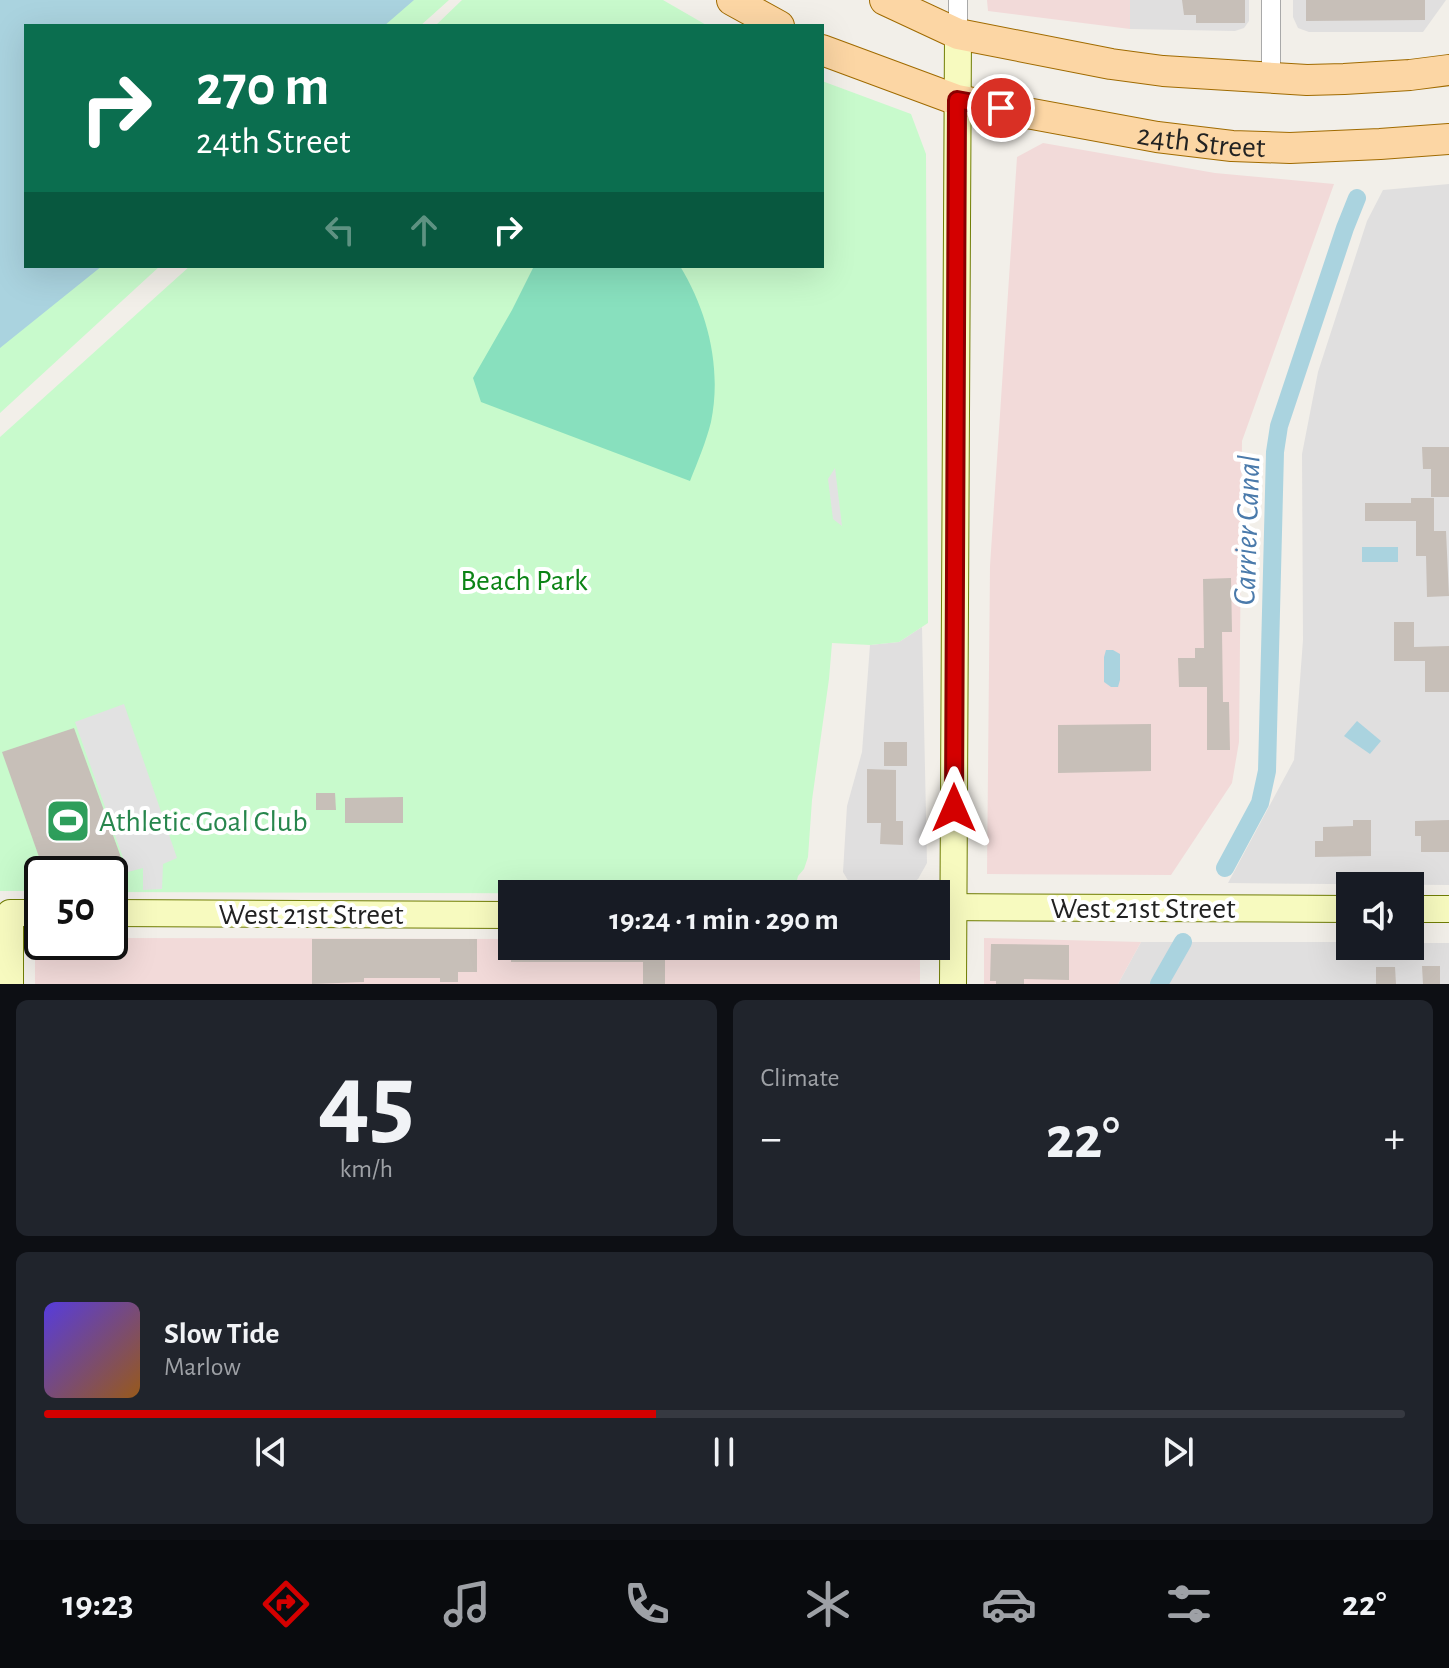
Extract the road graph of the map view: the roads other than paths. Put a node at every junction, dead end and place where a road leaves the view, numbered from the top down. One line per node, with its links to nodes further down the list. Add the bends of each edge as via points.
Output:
1 (732, 0): 5 (main road)
2 (885, 0): 6 (main road)
3 (958, 0): 6 (street)
4 (1271, 0): 9 (street)
5 (775, 24)
6 (958, 34): 9 (main road, via 1111,64); 10 (main road)
7 (824, 51): 10 (main road, 24th Street)
8 (1449, 70): 9 (main road, via 1344,79)
9 (1271, 78)
10 (957, 100): 11 (main road, 24th Street, via 1232,146); 12 (main road)
11 (1449, 139)
12 (945, 880)
13 (950, 907): 14 (main road, West 21st Street)
14 (1336, 909)
15 (1424, 909): 16 (main road)
16 (1449, 909)
17 (5, 913): 21 (main road)
18 (128, 913): 19 (main road, West 21st Street)
19 (498, 915)
20 (950, 955): 22 (main road)
21 (10, 984)
22 (953, 984)

